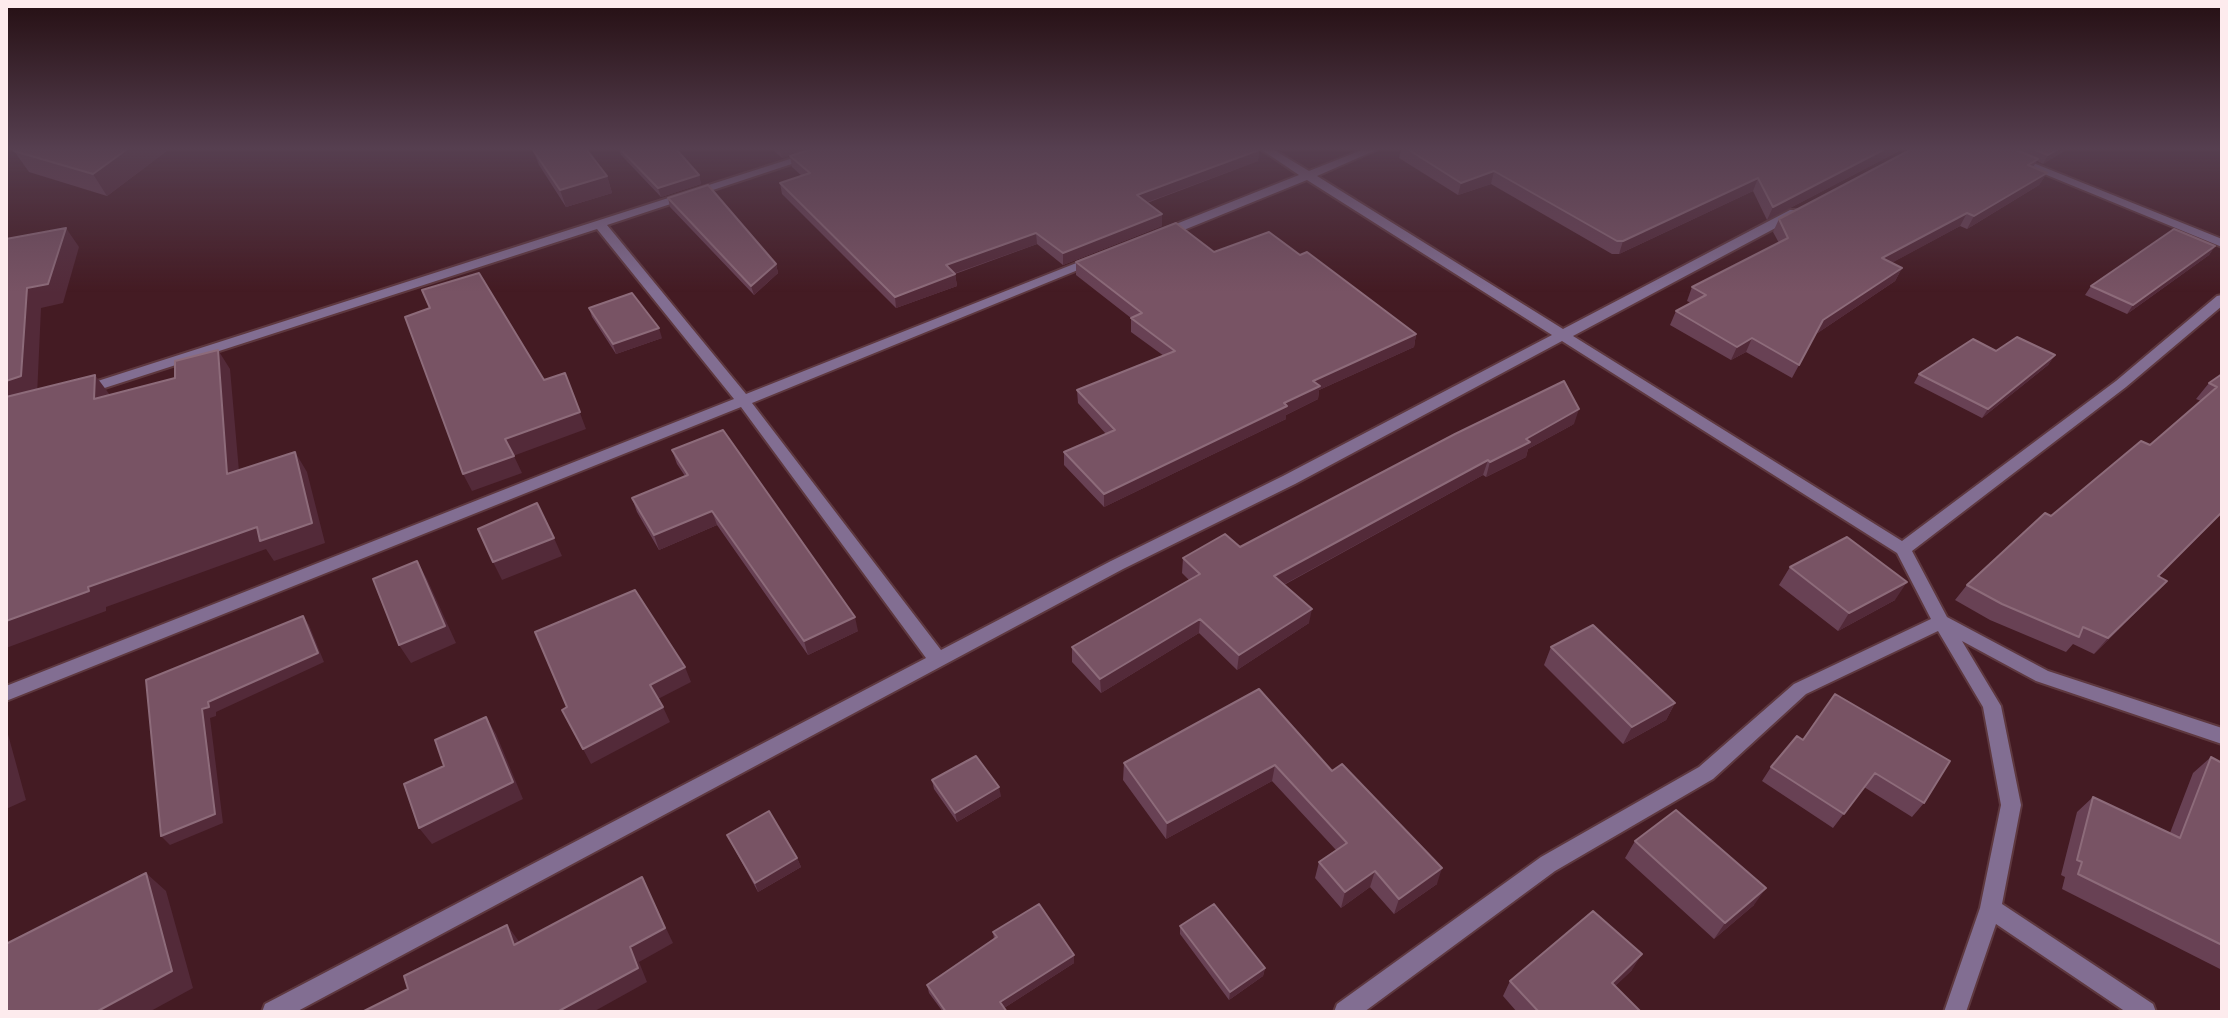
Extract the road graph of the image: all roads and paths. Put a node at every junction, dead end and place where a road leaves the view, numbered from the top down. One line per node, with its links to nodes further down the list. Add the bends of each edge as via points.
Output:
1 (679, 198): 6 (street)
2 (1253, 198): 7 (street)
3 (1344, 198): 11 (street)
4 (2109, 198): 8 (street)
5 (1817, 202): 11 (street)
6 (599, 223): 12 (street); 13 (street)
7 (1148, 240)
8 (2222, 243)
9 (1104, 257): 13 (street)
10 (2222, 299): 14 (street, via 2121,384)
11 (1565, 335): 14 (street); 16 (street)
12 (73, 393)
13 (742, 399): 16 (street); 17 (street)
14 (1903, 549): 15 (street)
15 (1941, 622): 18 (street, via 2042,676); 19 (street, via 1992,706 2011,805); 21 (street, via 1800,689 1706,773 1548,864)
16 (938, 660): 20 (street)
17 (6, 694)
18 (2222, 736)
19 (1991, 908): 22 (street); 23 (street)
20 (273, 1012)
21 (1345, 1012)
22 (1955, 1012)
23 (2145, 1012)

